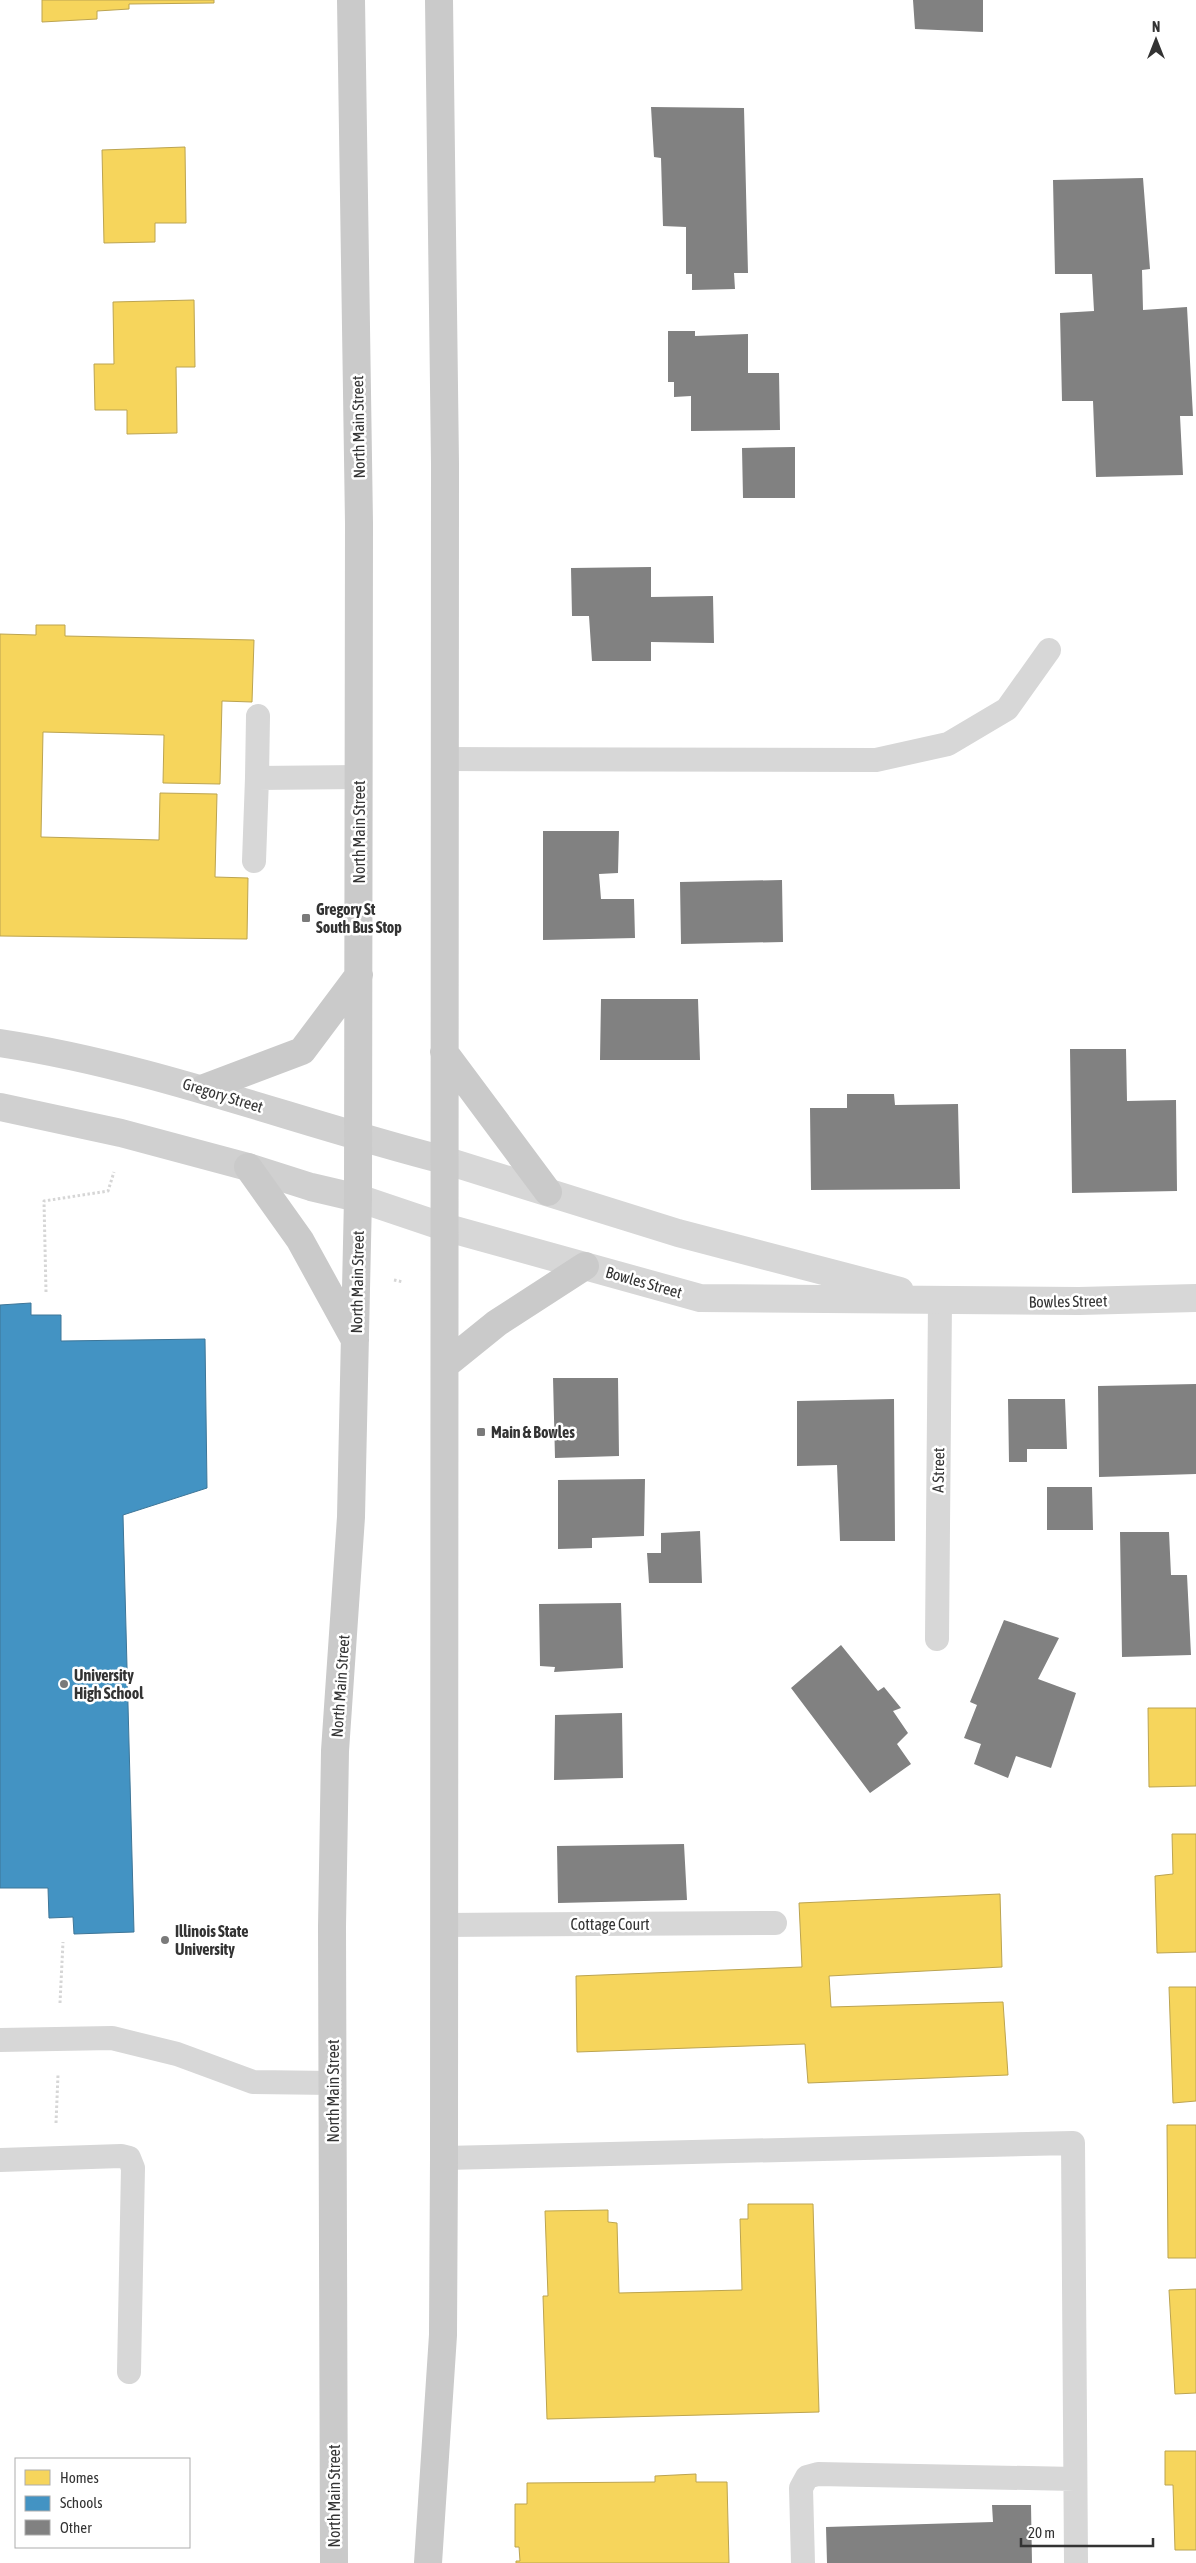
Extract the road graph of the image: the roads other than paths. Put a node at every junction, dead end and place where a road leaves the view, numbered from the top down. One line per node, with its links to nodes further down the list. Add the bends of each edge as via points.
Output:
1 (351, 0): 6 (main road, North Main Street, via 359,523)
2 (439, 0): 5 (main road, via 445,464)
3 (1049, 650): 5 (lane, via 1006,709 948,744 876,760)
4 (258, 716): 7 (lane)
5 (444, 759): 11 (main road)
6 (359, 777): 7 (lane); 9 (main road, North Main Street)
7 (257, 778): 8 (lane)
8 (254, 861)
9 (359, 976): 12 (main road, via 302,1051); 14 (main road, North Main Street)
10 (0, 1043): 12 (main road, Gregory Street, via 130,1068)
11 (444, 1052): 15 (main road); 17 (main road)
12 (204, 1088): 14 (main road, Gregory Street)
13 (0, 1107): 16 (main road, via 121,1133)
14 (358, 1138): 15 (main road, Gregory Street); 18 (main road, North Main Street)
15 (444, 1160): 17 (street, Bowles Street); 19 (main road)
16 (248, 1167): 18 (main road, via 311,1188); 23 (main road, via 300,1240)
17 (548, 1192): 22 (street, Bowles Street, via 678,1232)
18 (358, 1198): 19 (street, Bowles Street); 23 (main road, North Main Street)
19 (444, 1227): 20 (street, Bowles Street); 24 (main road)
20 (585, 1266): 22 (street, Bowles Street, via 700,1298); 24 (main road, via 497,1323)
21 (1196, 1298): 22 (street, Bowles Street)
22 (940, 1301): 25 (lane, A Street)
23 (355, 1341): 29 (main road, North Main Street, via 351,1517 335,1751)
24 (445, 1366): 27 (main road)
25 (937, 1639)
26 (775, 1923): 27 (lane, Cottage Court)
27 (444, 1925): 30 (main road)
28 (0, 2040): 29 (lane, via 112,2038 177,2054 253,2082)
29 (333, 2083): 34 (main road, North Main Street)
30 (444, 2158): 33 (lane, via 1073,2143); 35 (main road, via 443,2335)
31 (0, 2160): 32 (lane, via 129,2158 133,2168)
32 (129, 2372)
33 (1075, 2480): 36 (lane, via 818,2474 807,2477 801,2488); 37 (lane)
34 (334, 2563)
35 (428, 2563)
36 (804, 2563)
37 (1076, 2563)

